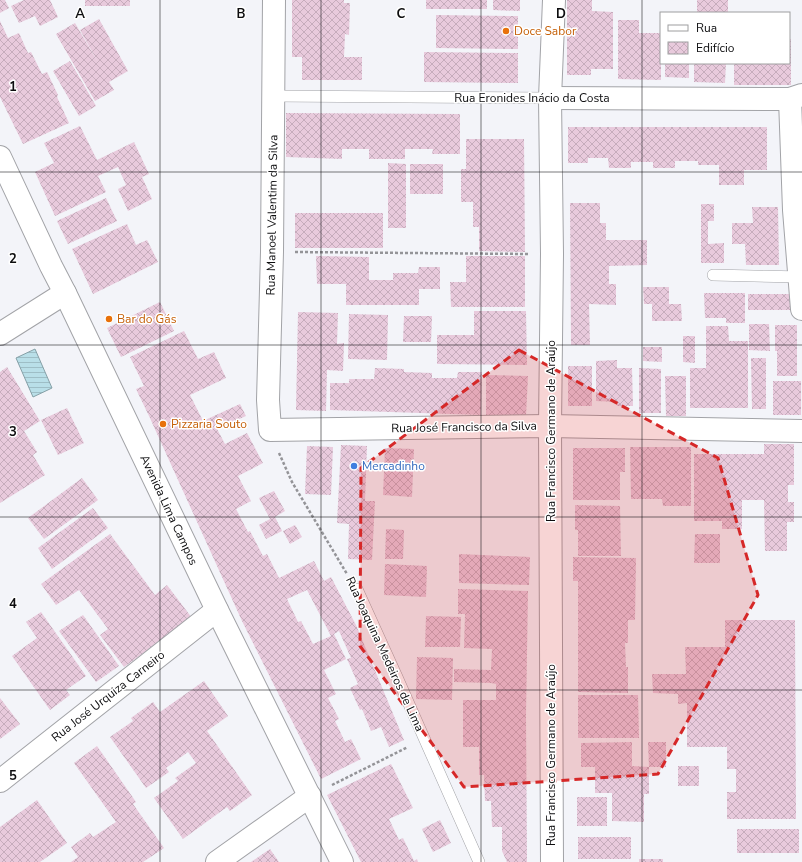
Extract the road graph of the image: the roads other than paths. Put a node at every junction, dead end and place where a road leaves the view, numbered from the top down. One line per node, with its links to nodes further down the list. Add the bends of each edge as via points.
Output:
1 (274, 0): 3 (street, Rua Manoel Valentim da Silva)
2 (554, 0): 5 (street, Rua Francisco Germano de Araújo)
3 (273, 96): 5 (lane, Rua Eronides Inácio da Costa); 13 (street, Rua Manoel Valentim da Silva, via 268,400)
4 (796, 97): 5 (street, Rua Eronides Inácio da Costa); 8 (street, via 794,210)
5 (550, 98): 12 (street, Rua Francisco Germano de Araújo)
6 (0, 157): 9 (street, Avenida Lima Campos)
7 (712, 275): 8 (lane)
8 (800, 277): 10 (street)
9 (66, 293): 11 (street); 16 (street, Avenida Lima Campos)
10 (802, 308)
11 (0, 334)
12 (550, 426): 13 (street, Rua José Francisco da Silva); 14 (street, Rua José Francisco da Silva); 22 (street, Rua Francisco Germano de Araújo)
13 (270, 430)
14 (802, 431)
15 (357, 588): 21 (lane, Rua Joaquina Medeiros de Lima)
16 (217, 610): 17 (street, Rua José Urquiza Carneiro); 18 (street, Avenida Lima Campos)
17 (0, 781)
18 (310, 796): 19 (street); 20 (street, Avenida Lima Campos)
19 (217, 862)
20 (342, 862)
21 (480, 862)
22 (552, 862)

